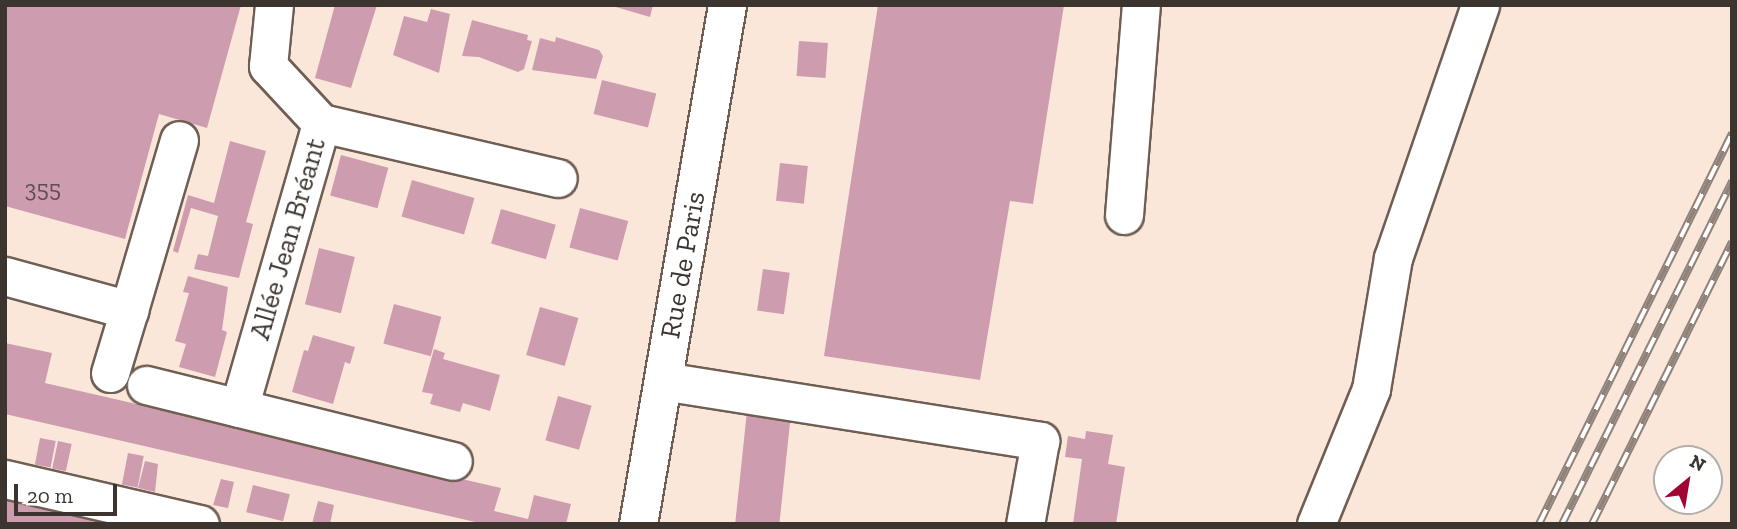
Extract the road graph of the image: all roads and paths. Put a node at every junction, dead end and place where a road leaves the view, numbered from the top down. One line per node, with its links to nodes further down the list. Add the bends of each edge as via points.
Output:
1 (274, 5): 5 (street, Allée Jean Bréant, via 268,66)
2 (727, 5): 12 (street, Rue de Paris)
3 (1141, 5): 8 (street)
4 (1480, 5): 20 (street, via 1393,258 1371,389)
5 (321, 123): 7 (street); 14 (street, Allée Jean Bréant)
6 (179, 141): 10 (street)
7 (558, 178)
8 (1124, 215)
9 (5, 276): 10 (street)
10 (129, 310): 11 (street)
11 (110, 373)
12 (663, 381): 18 (street, Rue de Paris); 19 (street, via 1040,441)
13 (146, 385): 14 (street)
14 (239, 408): 15 (street)
15 (453, 461)
16 (5, 479): 17 (street)
17 (200, 524)
18 (638, 524)
19 (1025, 524)
20 (1316, 524)

